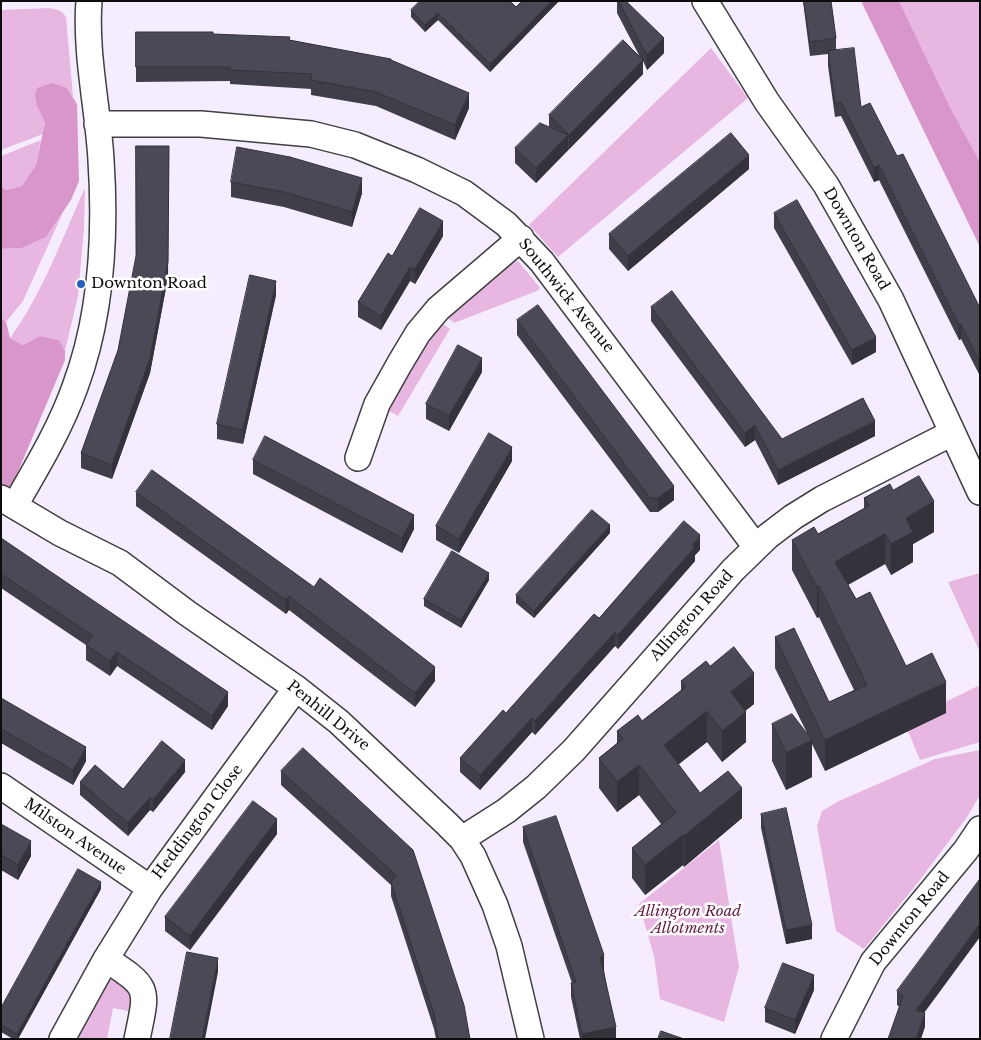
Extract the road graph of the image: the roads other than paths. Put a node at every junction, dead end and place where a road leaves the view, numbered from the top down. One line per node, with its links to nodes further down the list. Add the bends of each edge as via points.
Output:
1 (89, 1): 3 (street, via 90,64)
2 (705, 1): 5 (street, Downton Road, via 847,222 890,300)
3 (97, 124): 4 (street, Southwick Avenue, via 201,124 310,134 355,145 464,192); 8 (street, via 101,158 102,258 87,351 57,430)
4 (521, 238): 6 (street, via 438,309 418,334 378,404); 9 (street, Southwick Avenue, via 580,311)
5 (952, 433): 7 (street, Downton Road); 9 (street, Allington Road, via 822,499)
6 (358, 458)
7 (980, 492)
8 (8, 501): 10 (street, Penhill Drive, via 120,563)
9 (756, 547): 13 (street, Allington Road, via 574,750 506,810)
10 (296, 688): 13 (street, Penhill Drive, via 381,760); 14 (street, Heddington Close)
11 (1, 786): 14 (street, Milston Avenue)
12 (980, 830): 19 (street, Downton Road, via 873,962)
13 (462, 839): 18 (street, Penhill Drive, via 482,873 506,938)
14 (150, 888): 15 (street, Heddington Close)
15 (106, 959): 16 (street, Heddington Close); 17 (street, via 134,977 142,987 144,1000)
16 (62, 1039)
17 (138, 1039)
18 (531, 1039)
19 (834, 1039)

